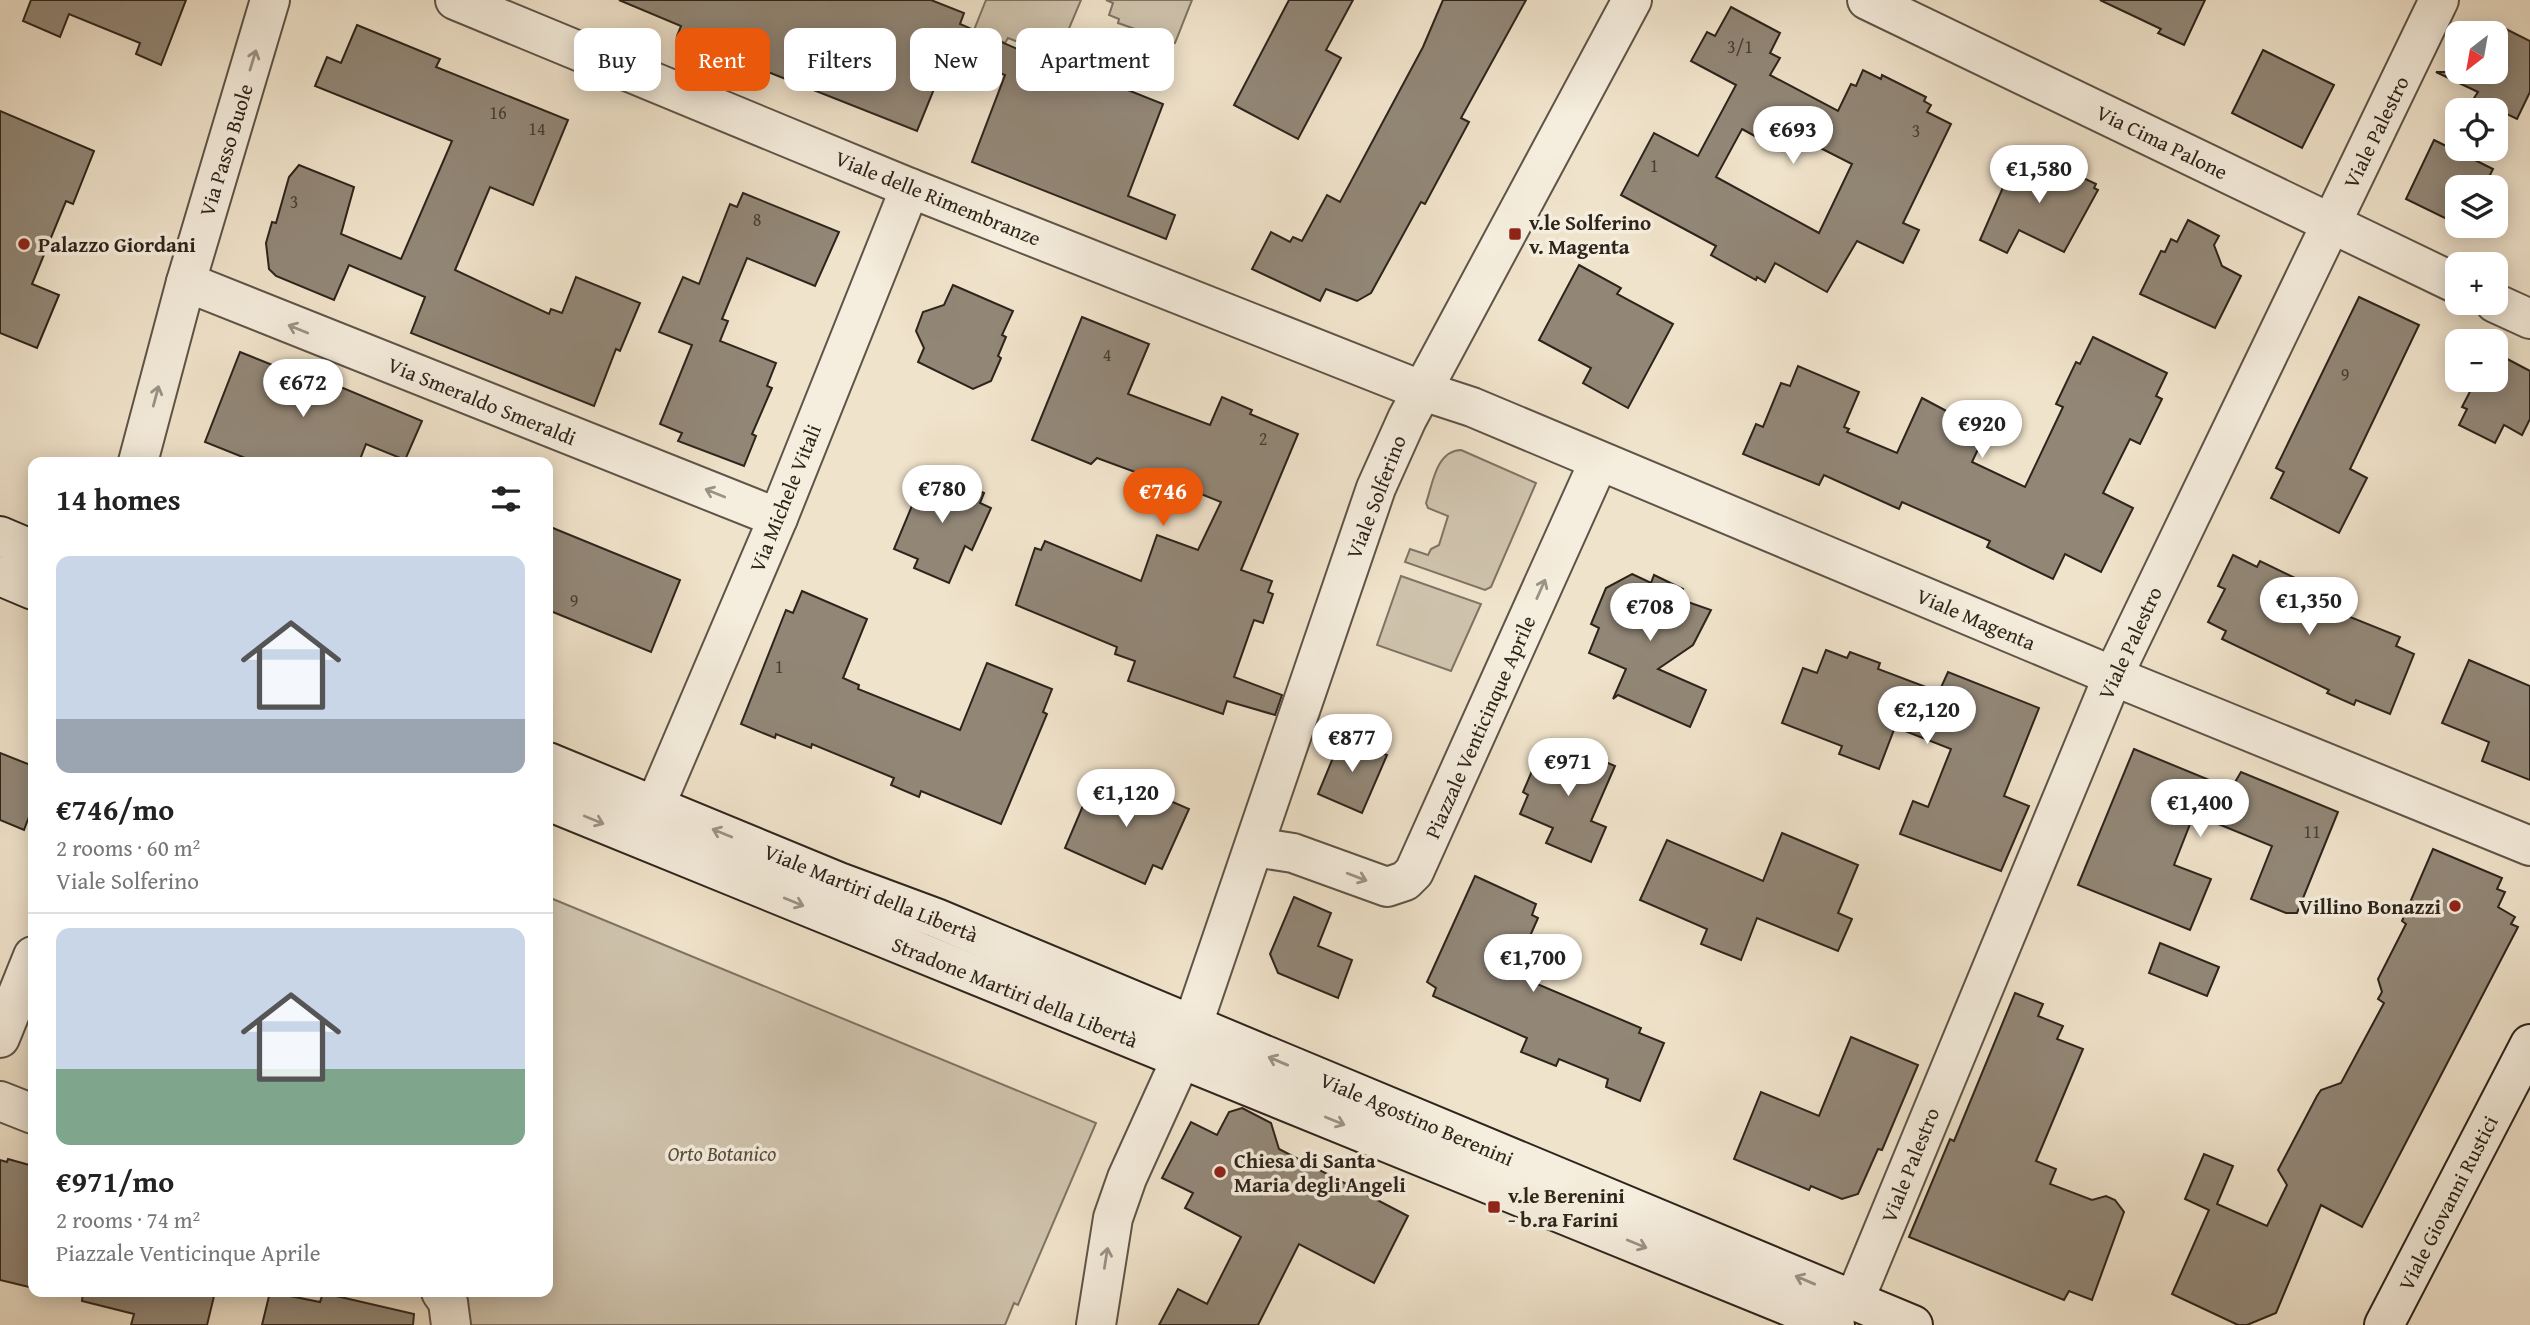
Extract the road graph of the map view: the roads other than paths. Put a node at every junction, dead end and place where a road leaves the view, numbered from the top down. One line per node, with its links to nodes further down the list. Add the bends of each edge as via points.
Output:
1 (271, 0): 9 (street, Via Passo Buole, one-way to 1)
2 (455, 0): 6 (street, Viale delle Rimembranze)
3 (1632, 0): 12 (street, Viale Solferino)
4 (1867, 0): 7 (street, Via Cima Palone)
5 (2439, 0): 7 (street, Viale Palestro)
6 (910, 188): 12 (street, Viale delle Rimembranze); 15 (street, Via Michele Vitali)
7 (2332, 224): 8 (street, Via Cima Palone); 20 (street, Viale Palestro)
8 (2445, 278)
9 (186, 282): 13 (street, Via Passo Buole, one-way to 9); 15 (street, Via Smeraldo Smeraldi, one-way to 9)
10 (2508, 309): 11 (street)
11 (2530, 319)
12 (1423, 391): 14 (street, Viale Magenta); 25 (street, Viale Solferino, via 1376,488)
13 (139, 457)
14 (1599, 461): 20 (street, Viale Magenta); 25 (street, Piazzale Venticinque Aprile, one-way to 14, via 1293,853 1387,887 1414,872)
15 (778, 518): 23 (street, Via Michele Vitali)
16 (0, 536): 17 (street)
17 (28, 548)
18 (0, 576): 19 (street)
19 (28, 588)
20 (2113, 676): 24 (street, Viale Magenta); 32 (street, Viale Palestro)
21 (553, 764): 23 (street, Viale Martiri della Libertà)
22 (553, 803): 28 (street, Stradone Martiri della Libertà, one-way to 28, via 848,924)
23 (655, 806): 28 (street, Viale Martiri della Libertà, one-way to 23)
24 (2530, 846)
25 (1255, 847): 28 (street, Viale Solferino)
26 (28, 969): 27 (street)
27 (0, 1038)
28 (1187, 1042): 32 (street, Viale Agostino Berenini); 33 (street, Viale Solferino, one-way to 28, via 1113,1218)
29 (2530, 1044): 35 (street, Viale Giovanni Rustici)
30 (0, 1101): 31 (street)
31 (28, 1112)
32 (1845, 1313): 34 (street, Viale Agostino Berenini)
33 (1096, 1325)
34 (1913, 1325)
35 (2384, 1325)

